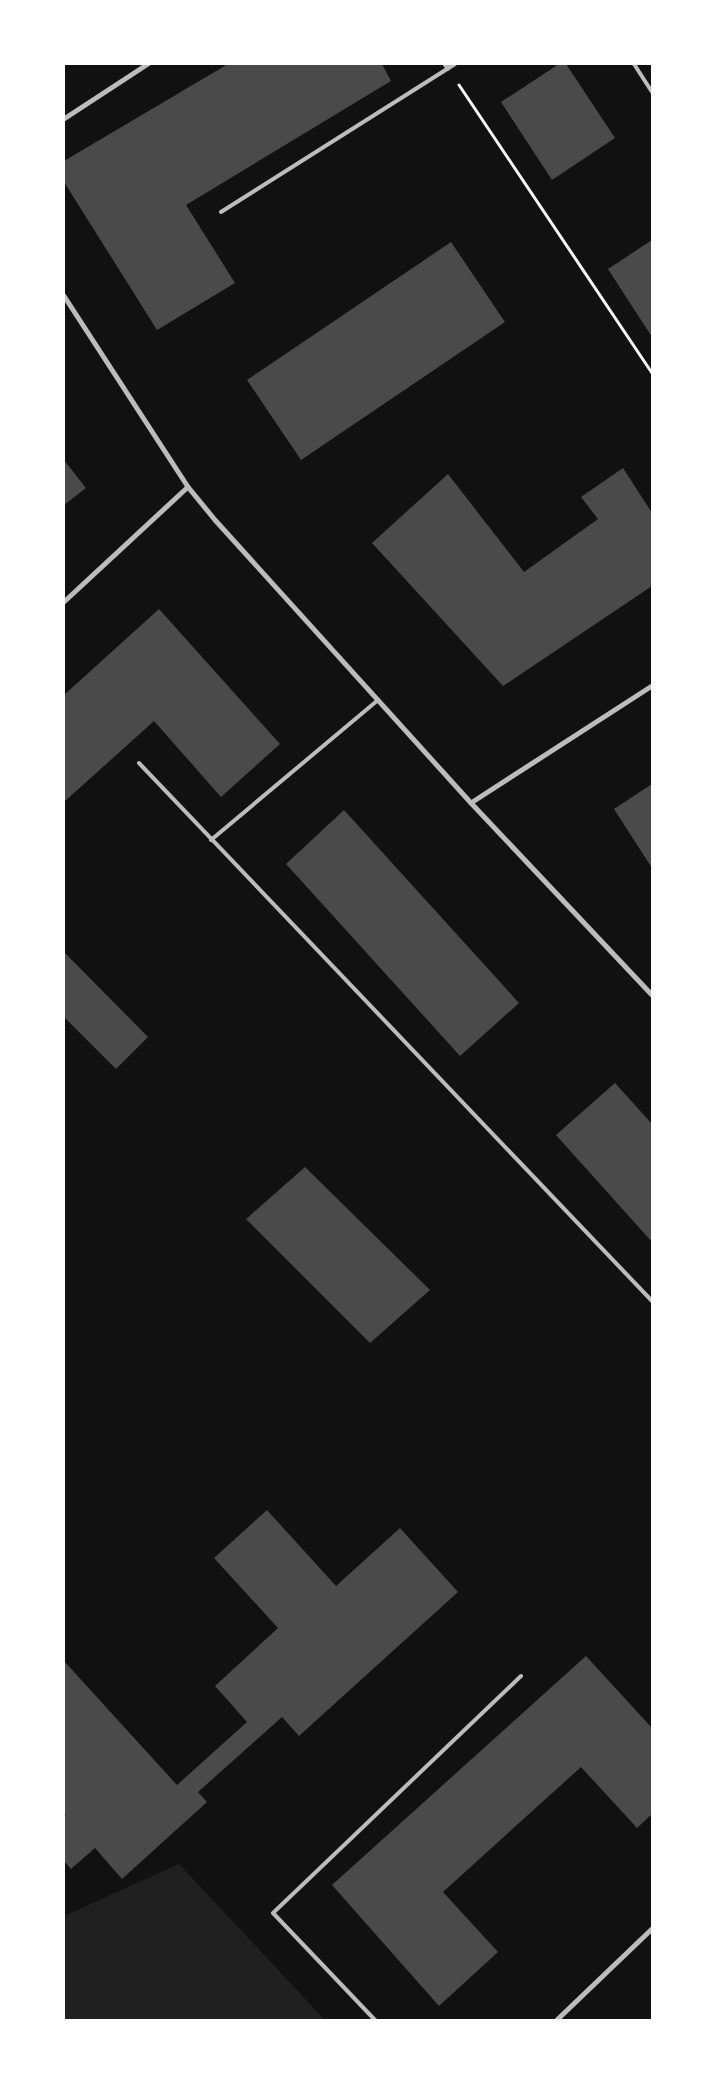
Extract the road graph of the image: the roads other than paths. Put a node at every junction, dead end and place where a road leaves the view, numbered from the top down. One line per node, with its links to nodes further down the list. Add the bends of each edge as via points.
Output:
1 (148, 64): 6 (street)
2 (455, 64): 4 (lane)
3 (634, 64): 5 (lane)
4 (446, 66): 7 (lane)
5 (652, 92)
6 (64, 119)
7 (221, 212)
8 (64, 296): 9 (street)
9 (188, 486): 10 (street); 12 (street)
10 (64, 602)
11 (652, 686): 14 (street)
12 (378, 700): 14 (street); 15 (lane)
13 (138, 763): 15 (lane)
14 (471, 803): 16 (street)
15 (212, 840): 17 (lane)
16 (652, 995)
17 (652, 1301)
18 (521, 1676): 20 (lane, via 273,1913)
19 (652, 1929): 21 (street)
20 (375, 2020)
21 (557, 2020)

